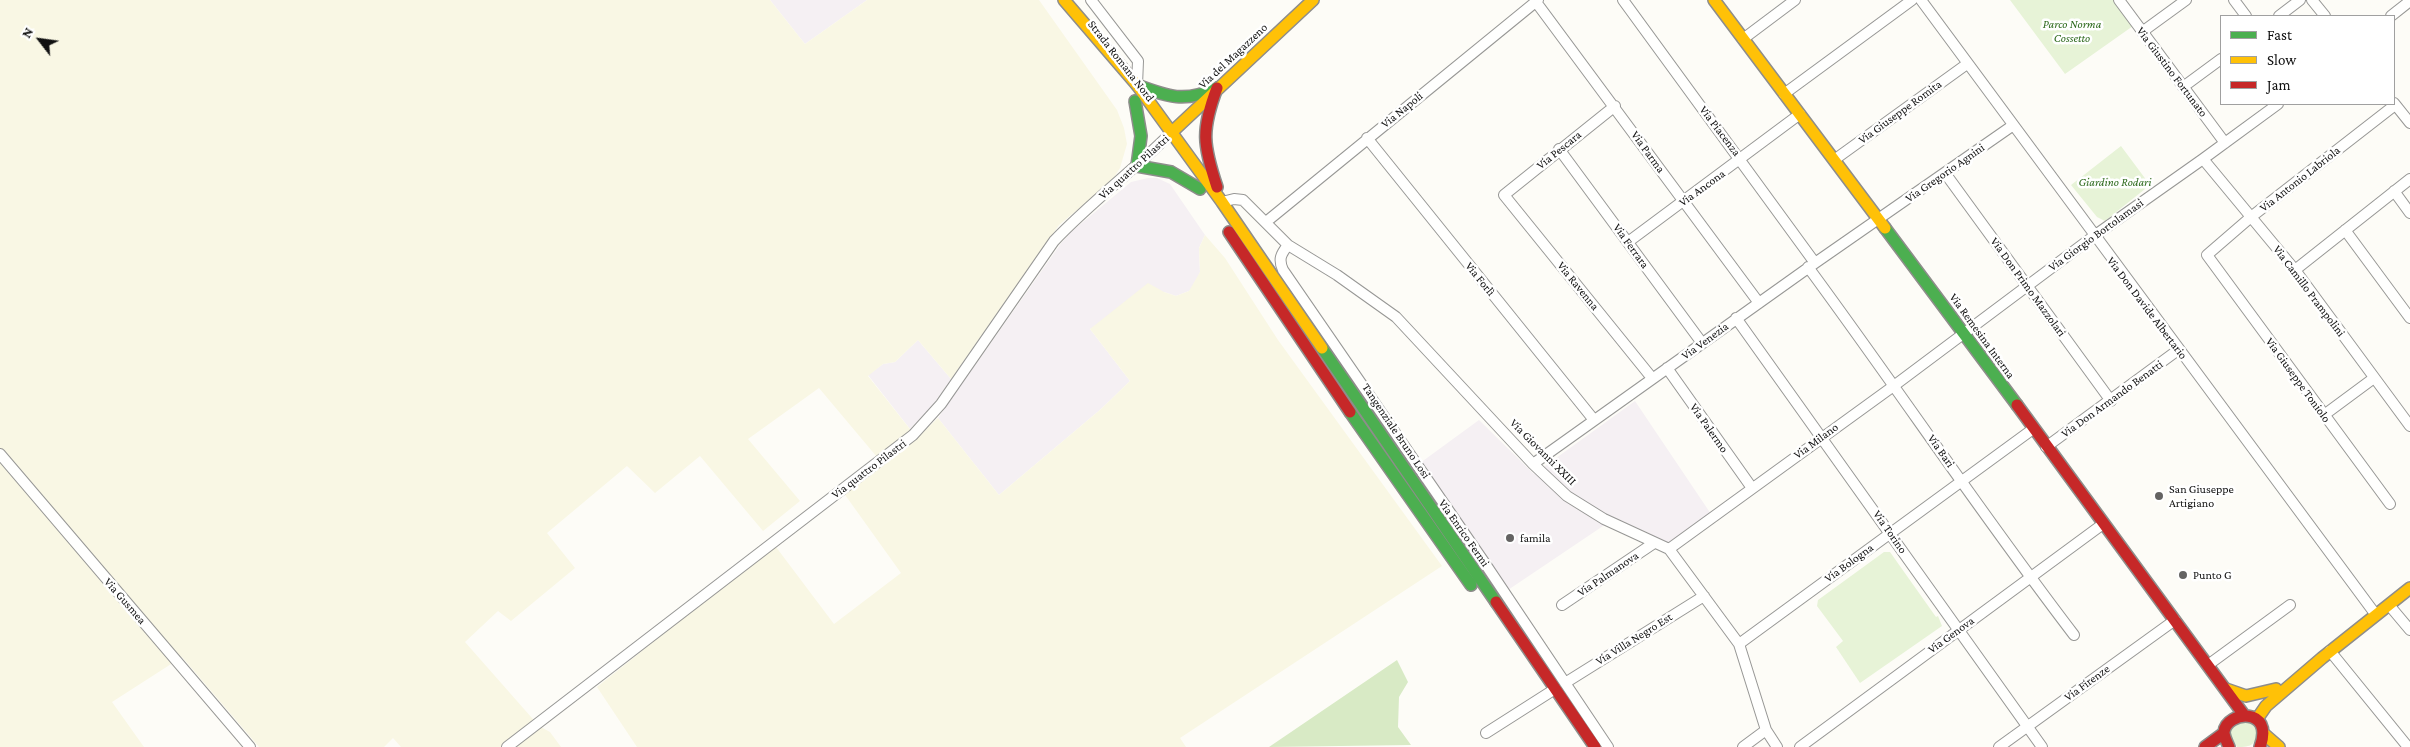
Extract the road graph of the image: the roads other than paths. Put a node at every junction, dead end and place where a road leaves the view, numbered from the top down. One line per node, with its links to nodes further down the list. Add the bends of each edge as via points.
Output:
1 (1056, 0): 31 (main road, Strada Romana Nord)
2 (1064, 0): 27 (main road, Strada Romana Nord)
3 (1090, 0): 27 (street, via 1138,61)
4 (1296, 0): 18 (street)
5 (1313, 0): 18 (main road, Via del Magazzeno)
6 (1623, 0): 44 (street, Via Piacenza)
7 (1714, 0): 24 (main road, Via Remesina Interna)
8 (1795, 0): 24 (street)
9 (1912, 0): 30 (street)
10 (1921, 0): 26 (street, Via Don Davide Albertario)
11 (2119, 0): 23 (street, Via Giustino Fortunato)
12 (2186, 0): 23 (street)
13 (2234, 0): 19 (street)
14 (2300, 0): 20 (street)
15 (2312, 0): 21 (street)
16 (1537, 1): 35 (street, Via Parma); 40 (street, Via Napoli)
17 (2410, 1): 22 (street)
18 (1303, 10): 29 (main road, Via del Magazzeno)
19 (2245, 15)
20 (2280, 15)
21 (2324, 15)
22 (2392, 15)
23 (2142, 32): 28 (street, Via Giustino Fortunato)
24 (1742, 38): 30 (main road, Via Remesina Interna)
25 (2220, 60): 28 (street)
26 (1966, 64): 38 (street, Via Don Davide Albertario); 45 (street, Via Giuseppe Romita)
27 (1137, 85): 29 (main road, via 1173,98 1186,99 1201,97); 39 (main road, Strada Romana Nord)
28 (2183, 87): 41 (street, Via Giustino Fortunato)
29 (1217, 88): 39 (main road, Via del Magazzeno); 53 (main road, via 1204,127 1205,146)
30 (1784, 94): 36 (main road, Via Remesina Interna)
31 (1135, 101): 39 (main road, Strada Romana Nord); 46 (main road, via 1141,136)
32 (2277, 105): 41 (street, Via Giorgio Bortolamasi)
33 (2393, 105): 55 (street, Via Antonio Labriola)
34 (2395, 105): 37 (street)
35 (1615, 106): 42 (street, Via Pescara); 52 (street, Via Parma)
36 (1800, 114): 44 (street, Via Ancona); 45 (main road, Via Remesina Interna)
37 (2410, 123)
38 (2012, 126): 47 (street, Via Gregorio Agnini); 59 (street, Via Don Davide Albertario)
39 (1168, 136): 46 (street, Via quattro Pilastri); 49 (main road, Tangenziale Bruno Losi); 53 (main road, Tangenziale Bruno Losi)
40 (1367, 138): 57 (street, Via Napoli); 78 (street, Via Forlì)
41 (2225, 143): 43 (street, Via Giorgio Bortolamasi)
42 (1559, 149): 51 (street, Via Pescara); 60 (street, Via Ferrara)
43 (2204, 159): 55 (street, Via Camillo Prampolini); 59 (street, Via Giorgio Bortolamasi)
44 (1741, 160): 52 (street, Via Ancona); 63 (street, Via Piacenza)
45 (1834, 160): 56 (main road, Via Remesina Interna)
46 (1137, 166): 49 (main road, via 1172,172); 117 (street, Via quattro Pilastri, via 1054,241 941,404 913,435)
47 (1945, 173): 56 (street, Via Gregorio Agnini); 65 (street, Via Don Primo Mazzolari)
48 (2410, 178): 50 (street)
49 (1200, 189): 106 (main road, Tangenziale Bruno Losi, via 1402,488)
50 (2394, 191): 54 (street); 58 (street)
51 (1504, 195): 73 (street, Via Ravenna)
52 (1684, 200): 60 (street, Via Ancona); 66 (street, Via Parma)
53 (1222, 202): 57 (street, Via Giovanni XXIII, via 1243,200); 106 (main road, Tangenziale Bruno Losi)
54 (2410, 213)
55 (2251, 217): 62 (street, Via Antonio Labriola); 64 (street, Via Camillo Prampolini)
56 (1878, 219): 63 (street, Via Venezia); 69 (main road, Via Remesina Interna)
57 (1266, 222): 61 (street, Via Giovanni XXIII)
58 (2345, 230): 64 (street); 68 (street)
59 (2094, 236): 65 (street, Via Giorgio Bortolamasi); 71 (street, Via Don Davide Albertario)
60 (1628, 242): 70 (street, Via Ferrara)
61 (1288, 244): 84 (street, Via Giovanni XXIII, via 1396,318); 106 (street, Via Enrico Fermi, via 1280,257 1282,270)
62 (2207, 255): 77 (street, Via Giuseppe Toniolo)
63 (1811, 265): 66 (street, Via Venezia); 75 (street, Via Bari)
64 (2295, 270): 74 (street, Via Camillo Prampolini)
65 (2026, 286): 69 (street, Via Giorgio Bortolamasi); 76 (street, Via Don Primo Mazzolari)
66 (1759, 303): 67 (street, Via Venezia)
67 (1736, 318): 70 (street, Via Venezia); 81 (street, Via Torino)
68 (2410, 318)
69 (1964, 333): 75 (street, Via Milano); 80 (main road, Via Remesina Interna)
70 (1702, 343): 72 (street, Via Venezia)
71 (2178, 350): 76 (street, Via Don Armando Benatti); 98 (street, Via Don Davide Albertario)
72 (1667, 368): 73 (street, Via Venezia); 86 (street, Via Palermo)
73 (1652, 378): 78 (street, Via Venezia)
74 (2374, 378): 77 (street); 79 (street, Via Camillo Prampolini)
75 (1895, 385): 81 (street, Via Milano); 85 (street, Via Bari)
76 (2111, 401): 82 (street, Via Don Armando Benatti)
77 (2324, 415): 87 (street, Via Giuseppe Toniolo)
78 (1594, 420): 84 (street, Via Venezia)
79 (2410, 426)
80 (2033, 429): 82 (main road, Via Remesina Interna); 85 (street, Via Bologna)
81 (1821, 437): 86 (street, Via Milano); 89 (street, Via Torino)
82 (2046, 447): 88 (main road, Via Remesina Interna)
83 (0, 454): 116 (street, Via Gusmea)
84 (1533, 464): 90 (street, Via Giovanni XXIII, via 1567,496 1604,519)
85 (1963, 482): 89 (street, Via Bologna); 92 (street, Via Bari)
86 (1752, 488): 91 (street, Via Milano)
87 (2390, 504)
88 (2103, 524): 92 (street, Via Genova); 99 (main road, Via Remesina Interna)
89 (1890, 533): 100 (street, Via Torino); 103 (street, Via Bologna)
90 (1654, 543): 91 (street, Via Giovanni XXIII); 95 (street, Via Palmanova)
91 (1669, 550): 94 (street, Via Giovanni XXIII)
92 (2031, 579): 100 (street, Via Genova); 102 (street, Via Bari)
93 (2410, 588): 97 (main road)
94 (1704, 596): 103 (street, Via Giovanni XXIII); 106 (street, Via Villa Negro Est)
95 (1562, 605)
96 (2290, 605): 105 (street)
97 (2389, 605): 98 (main road); 101 (street)
98 (2376, 615): 104 (main road)
99 (2175, 620): 105 (main road, Via Remesina Interna); 111 (street, Via Firenze)
100 (1958, 629): 111 (street, Via Torino); 123 (street, Via Genova)
101 (2410, 630)
102 (2074, 635)
103 (1739, 644): 112 (street, Via Giovanni XXIII)
104 (2326, 654): 107 (main road); 109 (main road, via 2266,706); 130 (street)
105 (2208, 665): 108 (main road, Via Remesina Interna)
106 (1556, 688): 113 (street, Via Villa Negro Est); 118 (main road, Tangenziale Bruno Losi); 119 (main road, Tangenziale Bruno Losi); 120 (street, Via Enrico Fermi)
107 (2276, 688): 108 (main road, via 2246,696); 109 (main road)
108 (2226, 689): 109 (main road, Via Remesina Interna); 110 (main road, Via Remesina Interna)
109 (2249, 716): 110 (main road); 115 (main road, Via Remesina Interna, via 2263,728)
110 (2231, 720): 114 (main road)
111 (2028, 726): 124 (street, Via Firenze); 125 (street, Via Torino)
112 (1766, 730): 121 (street); 122 (street, Via Giovanni XXIII)
113 (1486, 733)
114 (2224, 733): 126 (main road); 127 (main road)
115 (2264, 734): 128 (main road); 129 (main road)
116 (250, 747)
117 (507, 747)
118 (1584, 747)
119 (1595, 747)
120 (1608, 747)
121 (1743, 747)
122 (1777, 747)
123 (1800, 747)
124 (1998, 747)
125 (2042, 747)
126 (2205, 747)
127 (2229, 747)
128 (2260, 747)
129 (2279, 747)
130 (2408, 747)

